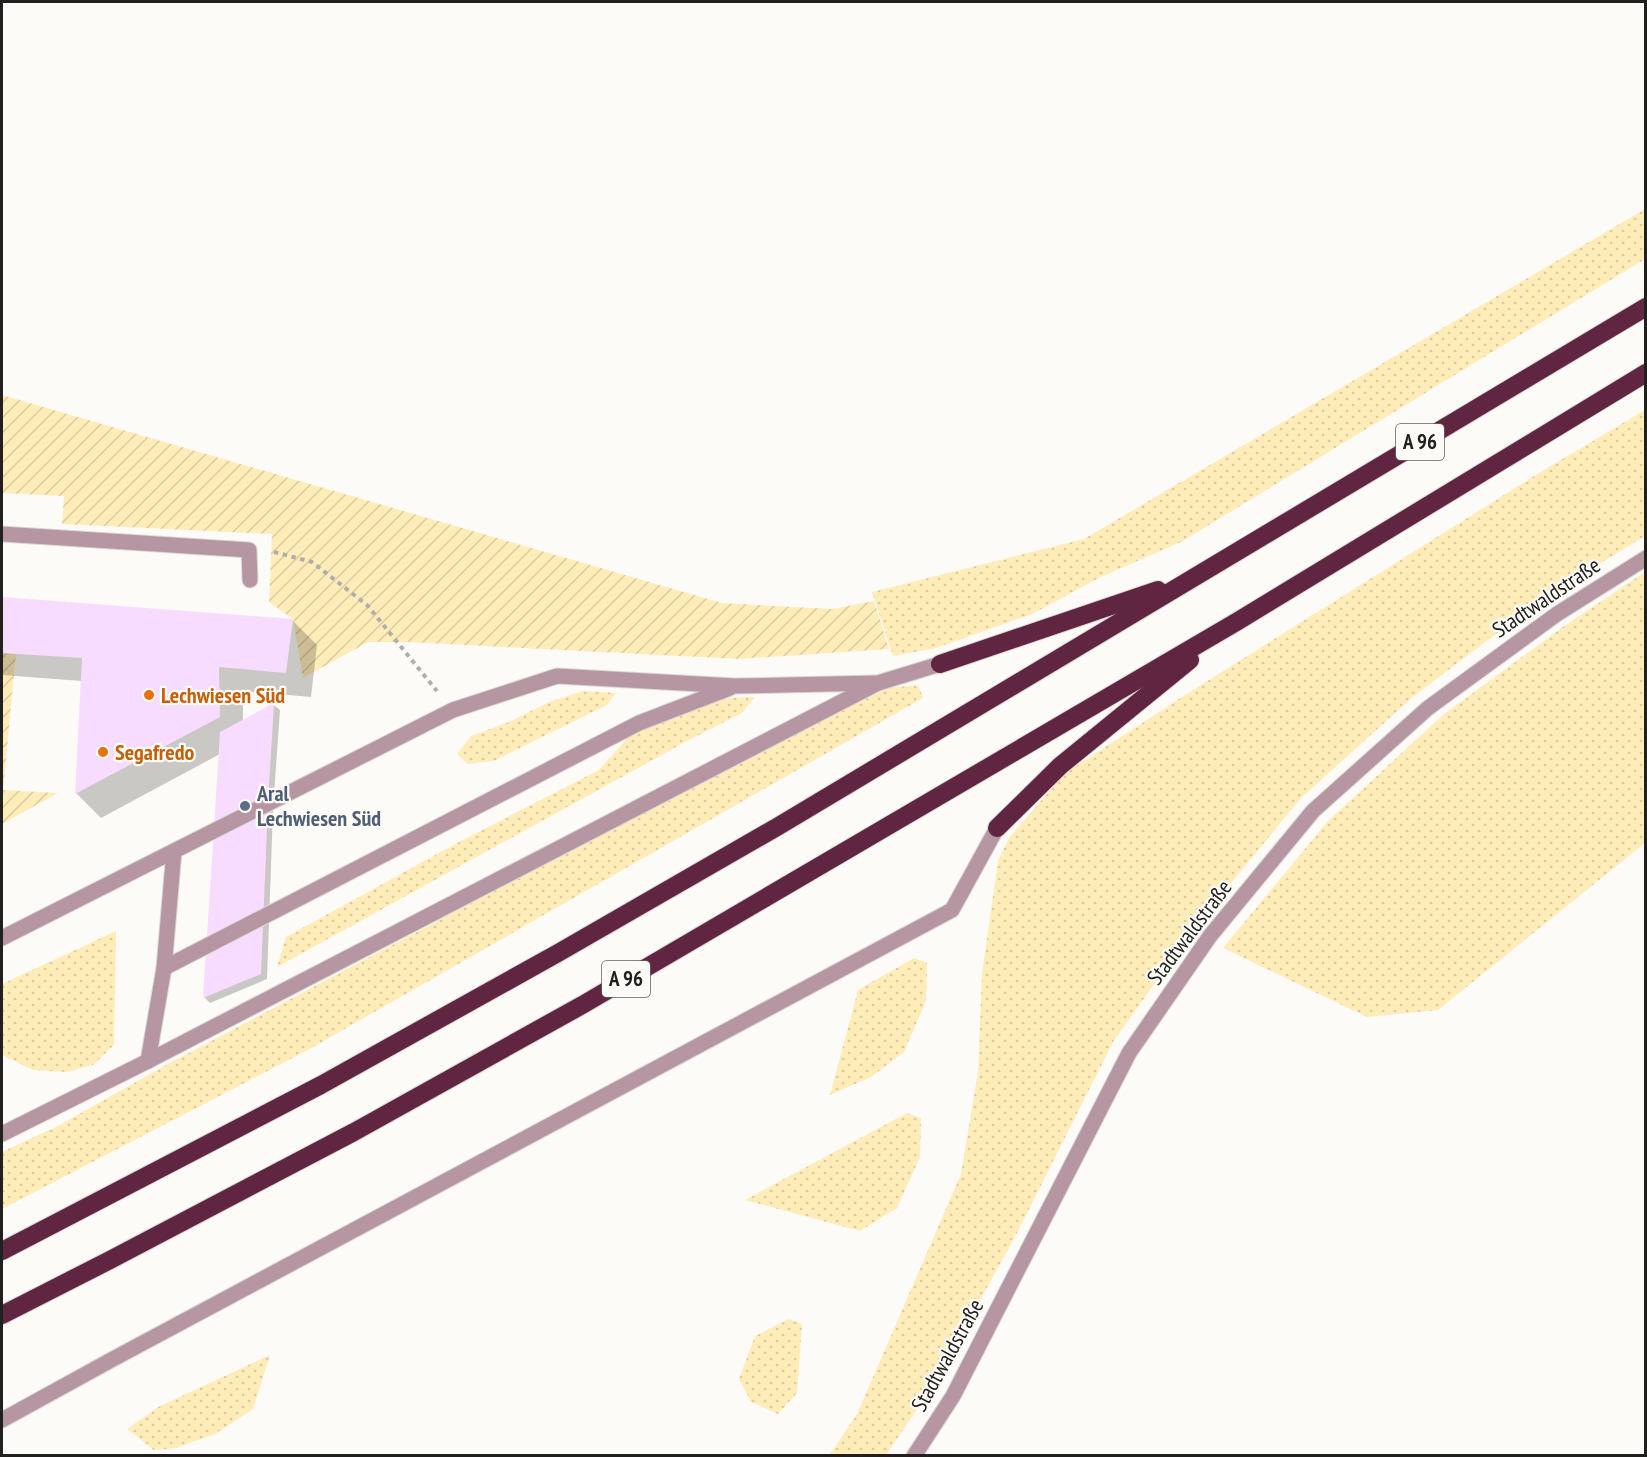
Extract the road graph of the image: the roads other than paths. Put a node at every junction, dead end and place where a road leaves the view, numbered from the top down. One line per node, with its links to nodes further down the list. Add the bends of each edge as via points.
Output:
1 (1646, 306): 5 (highway, A 96)
2 (1646, 373): 7 (highway, A 96)
3 (2, 534): 6 (street, via 249,550)
4 (1646, 558): 20 (street, Stadtwaldstraße, via 1557,614 1428,708 1312,811 1210,936 1129,1053 953,1396)
5 (1194, 578): 8 (highway); 17 (highway, A 96, via 558,953 321,1085)
6 (250, 580)
7 (1238, 621): 11 (highway, via 1060,766); 18 (highway, A 96, via 584,1004 344,1138)
8 (940, 664): 9 (street)
9 (878, 683): 10 (street); 15 (street)
10 (735, 686): 12 (street, via 557,676 453,710); 14 (street, via 639,723)
11 (997, 828): 19 (street, via 952,910)
12 (174, 851): 13 (street); 14 (street)
13 (2, 938)
14 (164, 968): 15 (street)
15 (148, 1061): 16 (street)
16 (2, 1134)
17 (2, 1251)
18 (2, 1315)
19 (2, 1420)
20 (914, 1455)

